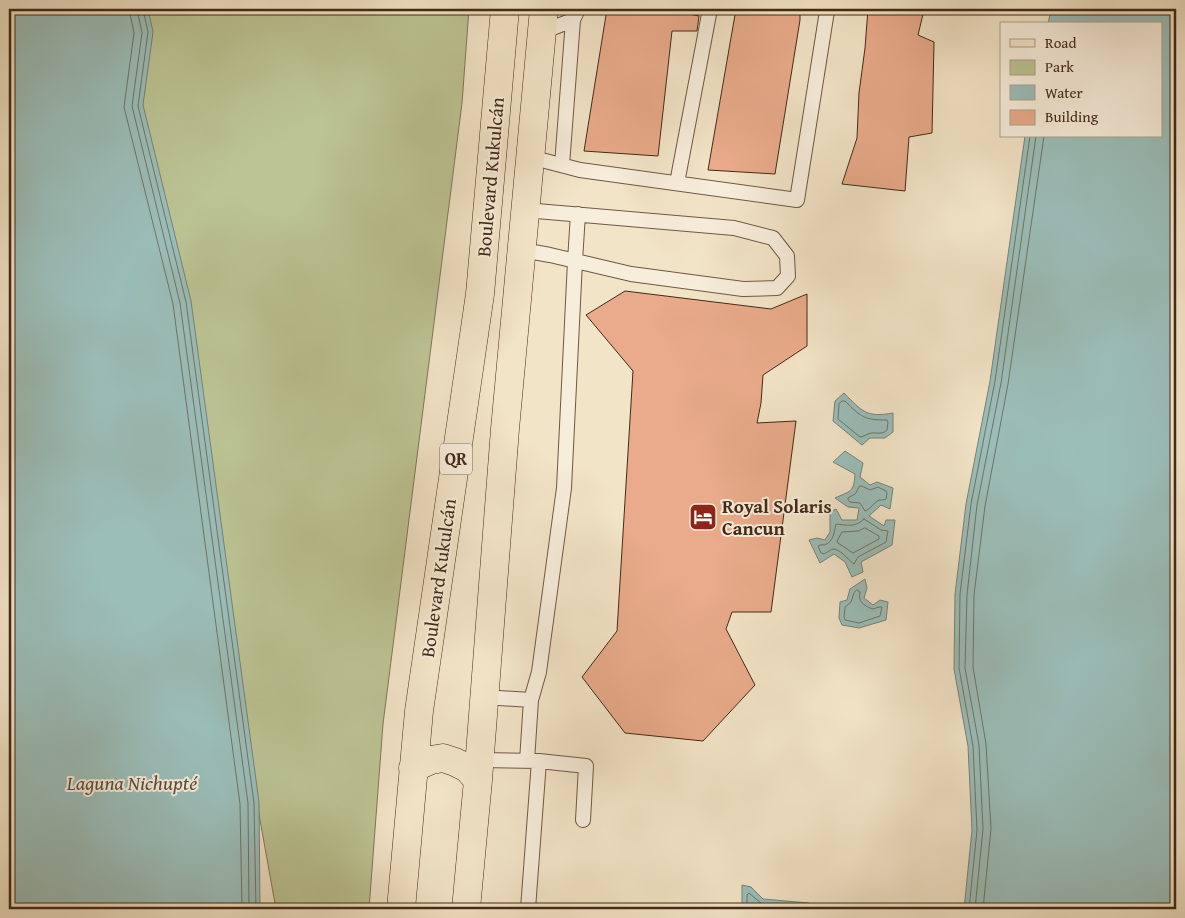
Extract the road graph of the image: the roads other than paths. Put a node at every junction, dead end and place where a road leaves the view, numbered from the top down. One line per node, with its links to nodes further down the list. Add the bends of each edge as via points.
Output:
1 (505, 9): 16 (main road, Boulevard Kukulcán / QR, via 480,294 419,712)
2 (710, 9): 8 (lane)
3 (827, 11): 8 (lane, via 797,200)
4 (575, 14): 5 (lane); 7 (lane)
5 (543, 20): 6 (main road, Boulevard Kukulcán)
6 (530, 157): 7 (lane); 9 (main road, Boulevard Kukulcán)
7 (562, 165): 8 (lane)
8 (677, 183)
9 (526, 210): 10 (lane); 11 (main road, Boulevard Kukulcán)
10 (578, 214): 12 (lane); 12 (lane, via 734,228 774,238 787,256 788,276 777,288 743,289 631,274)
11 (522, 250): 12 (lane); 13 (main road, Boulevard Kukulcán)
12 (575, 261): 14 (lane, via 564,488 538,672)
13 (484, 697): 14 (lane); 17 (main road, Boulevard Kukulcán)
14 (531, 700): 15 (lane)
15 (533, 761): 17 (lane); 18 (lane, via 586,766); 21 (lane)
16 (414, 768): 17 (main road, via 443,758); 19 (main road, Boulevard Kukulcán / QR)
17 (478, 770): 20 (main road, Boulevard Kukulcán)
18 (583, 820)
19 (402, 909)
20 (466, 909)
21 (528, 909)

